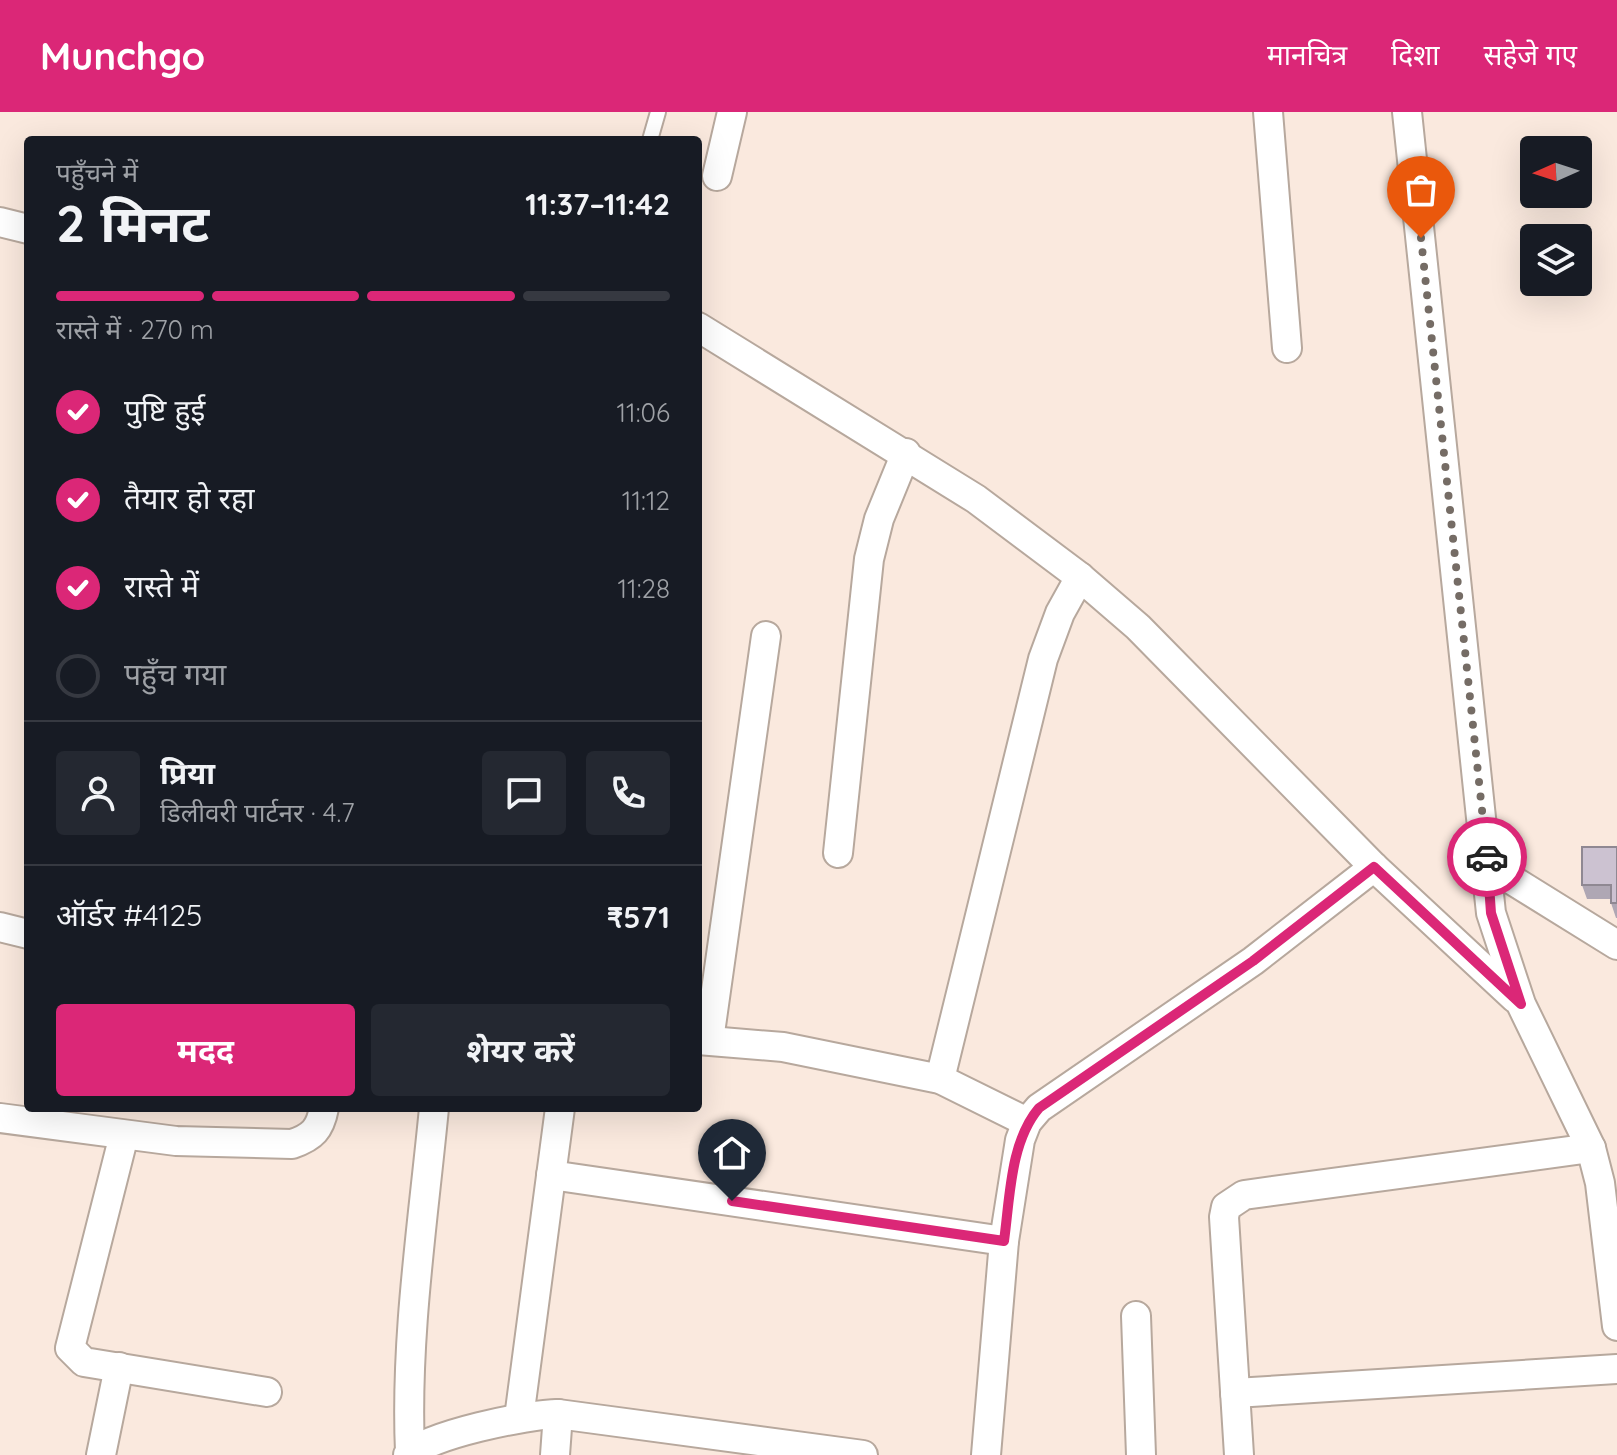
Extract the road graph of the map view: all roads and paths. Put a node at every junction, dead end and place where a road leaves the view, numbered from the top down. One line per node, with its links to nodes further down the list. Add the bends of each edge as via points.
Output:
1 (658, 112): 5 (lane)
2 (732, 112): 6 (street)
3 (1268, 112): 10 (street)
4 (1407, 112): 15 (street)
5 (651, 136)
6 (717, 176)
7 (0, 222): 8 (street)
8 (24, 228)
9 (702, 329): 11 (street)
10 (1287, 348)
11 (906, 453): 12 (street); 14 (street, via 869,559)
12 (1080, 577): 16 (street, via 1138,627); 22 (street, via 1043,659)
13 (766, 636): 21 (street)
14 (838, 853)
15 (1488, 865): 19 (street); 20 (street, via 1491,913)
16 (1374, 867): 20 (street); 28 (street, via 1253,961 1039,1108)
17 (0, 927): 18 (street)
18 (24, 933)
19 (1617, 945)
20 (1521, 1004): 30 (street)
21 (704, 1040): 22 (street, via 783,1047)
22 (940, 1079): 28 (street)
23 (323, 1112): 29 (street, via 320,1127 307,1140 292,1144)
24 (434, 1112): 41 (street, via 414,1322)
25 (559, 1112): 31 (street)
26 (44, 1116): 27 (street); 29 (street)
27 (0, 1118)
28 (1027, 1122): 32 (street)
29 (124, 1135): 35 (street, via 70,1348 84,1362)
30 (1591, 1148): 34 (street); 38 (street, via 1233,1200 1224,1217)
31 (551, 1175): 32 (street); 40 (street)
32 (1004, 1241): 45 (street)
33 (1136, 1316): 46 (street)
34 (1617, 1326)
35 (119, 1367): 37 (street); 42 (street)
36 (1617, 1369): 38 (street)
37 (267, 1392)
38 (1235, 1393): 47 (street)
39 (558, 1414): 40 (street); 43 (street); 44 (street)
40 (519, 1418): 41 (street, via 423,1444)
41 (409, 1454)
42 (101, 1455)
43 (555, 1455)
44 (863, 1455)
45 (986, 1455)
46 (1141, 1455)
47 (1239, 1455)

